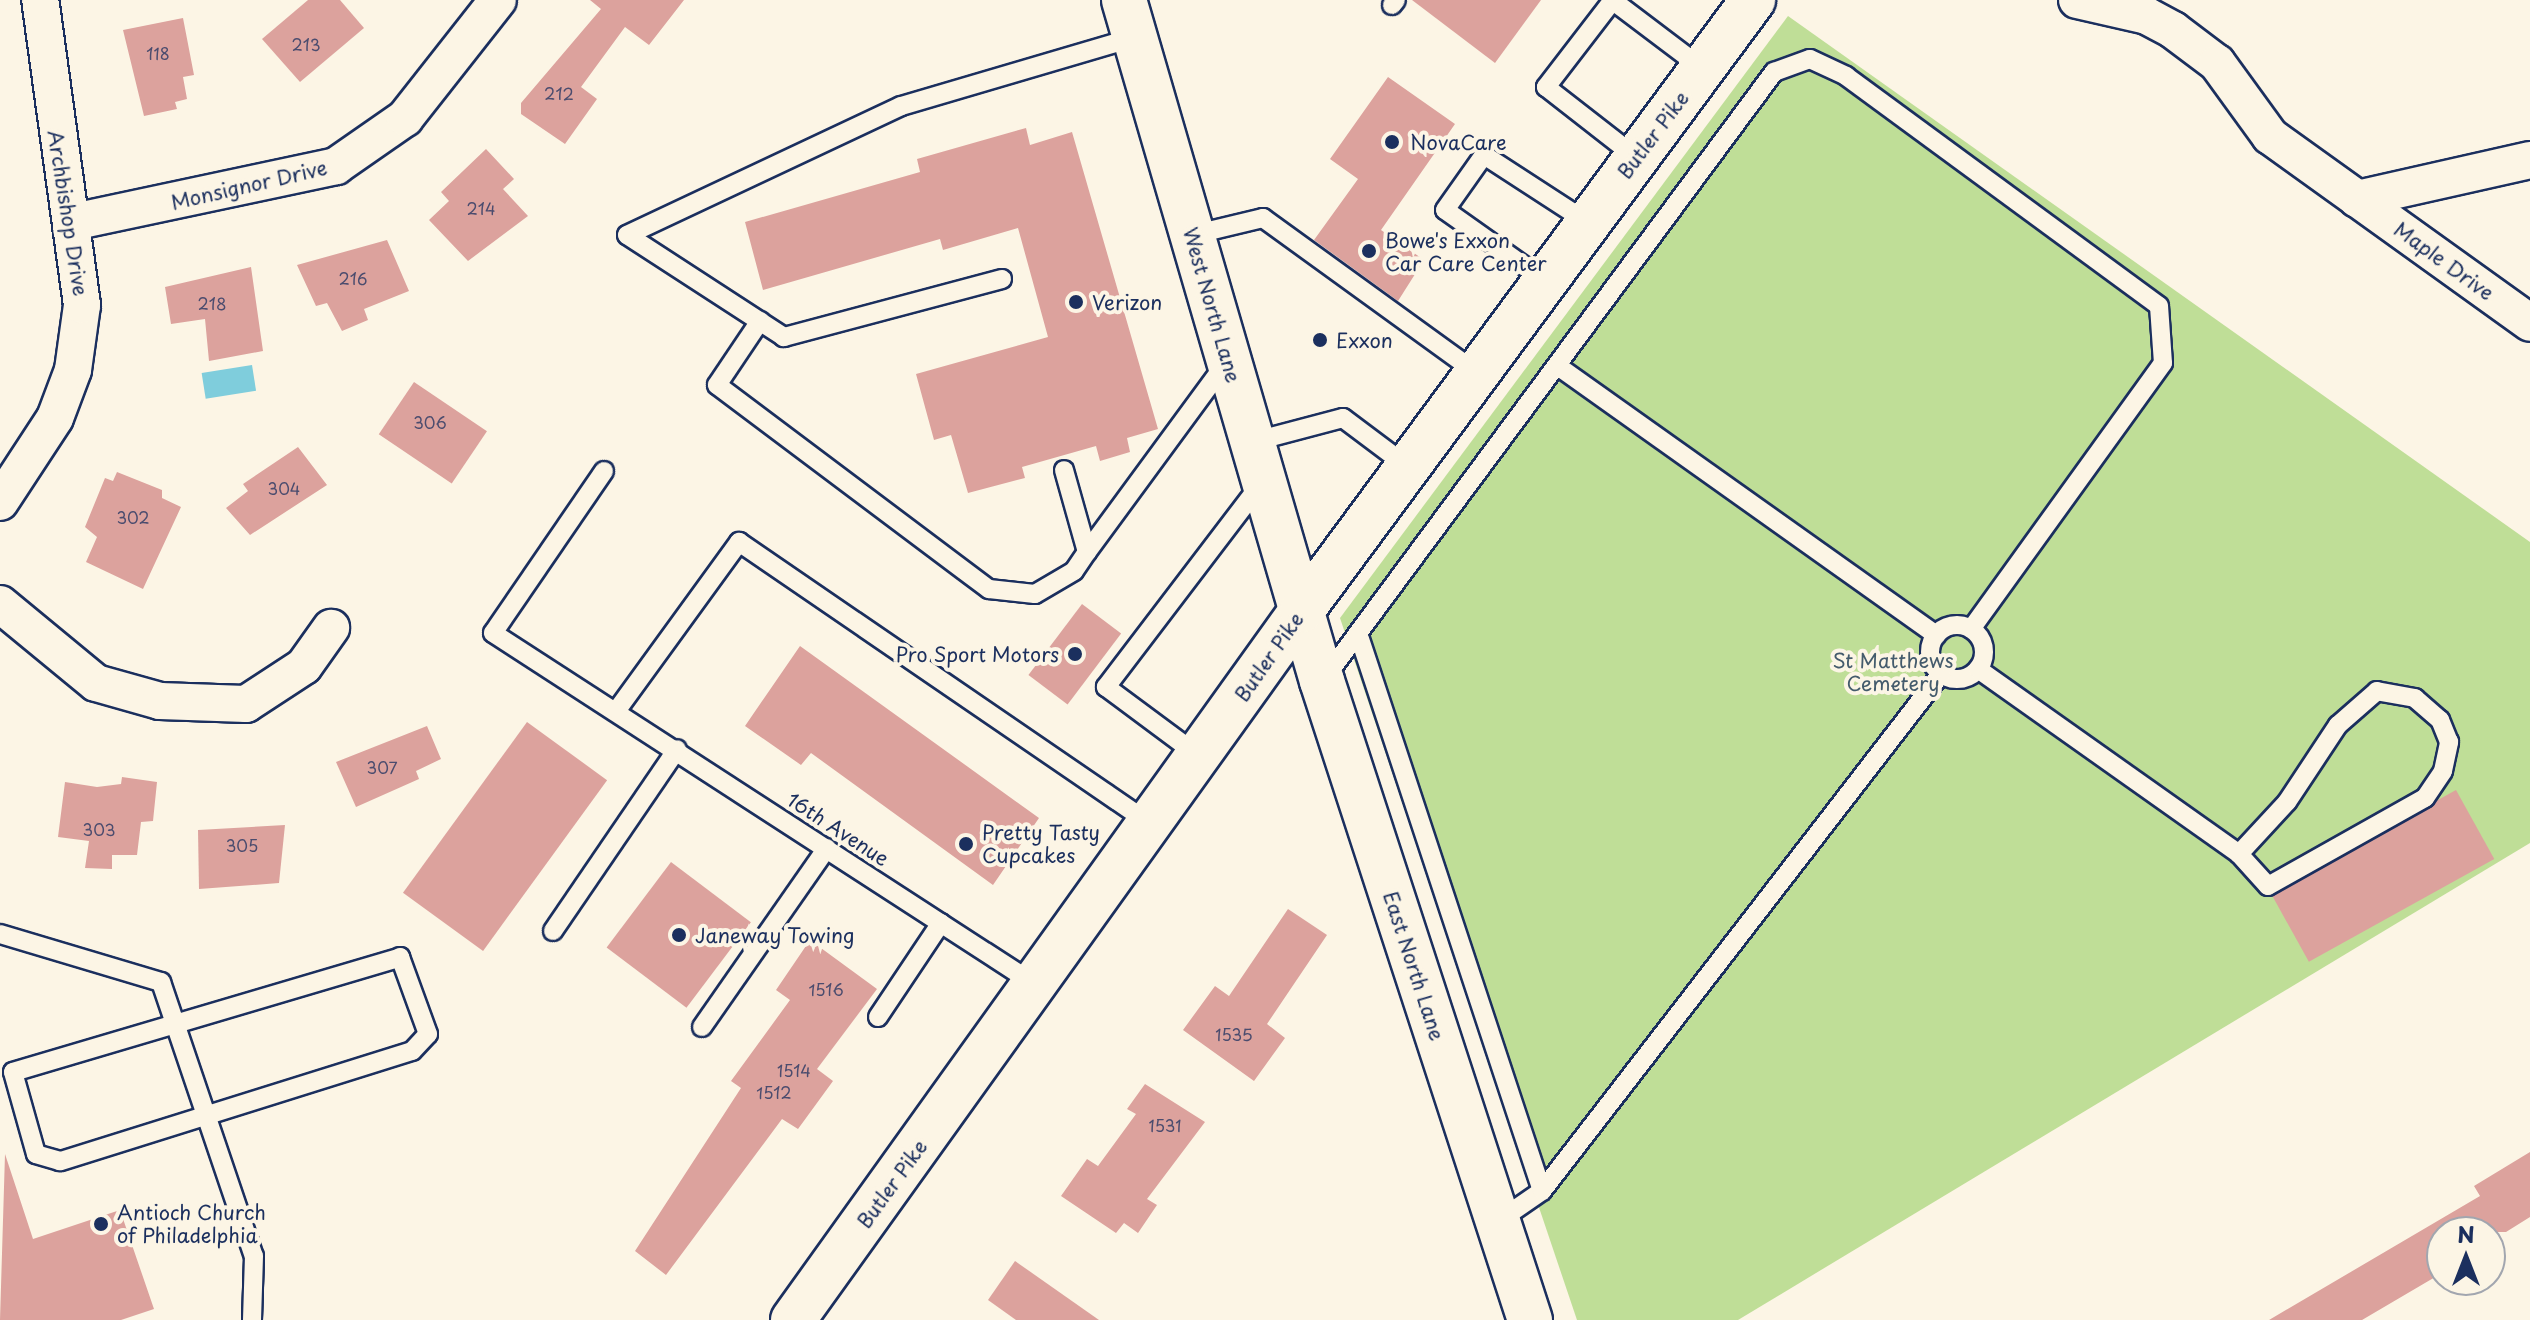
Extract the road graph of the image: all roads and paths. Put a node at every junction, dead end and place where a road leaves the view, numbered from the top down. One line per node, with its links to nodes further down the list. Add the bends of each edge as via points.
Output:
1 (40, 0): 11 (street, Archbishop Drive)
2 (498, 0): 11 (street, Monsignor Drive, via 405,118 336,166)
3 (1612, 0): 7 (lane); 8 (lane, via 1546,87)
4 (1753, 0): 7 (main road, Butler Pike)
5 (2077, 0): 10 (street, Maple Drive, via 2147,16 2173,30 2217,63 2270,136)
6 (1133, 11): 13 (main road, West North Lane); 16 (lane, via 901,106 627,235)
7 (1703, 68): 8 (main road, Butler Pike)
8 (1636, 157): 12 (main road, Butler Pike)
9 (2530, 160): 10 (street, Maple Drive)
10 (2357, 199): 17 (street, Maple Drive)
11 (73, 222): 25 (street, Archbishop Drive, via 82,305 73,370 55,418)
12 (1587, 222): 15 (main road, Butler Pike); 15 (lane, via 1484,155 1445,210)
13 (1192, 235): 18 (main road, West North Lane); 20 (lane, via 1263,218)
14 (1002, 279): 16 (lane, via 784,337)
15 (1544, 280): 20 (main road, Butler Pike)
16 (760, 321): 26 (lane, via 717,385 970,578 1001,592 1035,594 1074,571)
17 (2530, 323)
18 (1227, 360): 21 (main road, West North Lane); 26 (lane)
19 (1559, 367): 30 (lane, via 1774,72 1810,59 1846,76 2159,306 2166,332 2163,363); 31 (lane); 32 (lane)
20 (1476, 372): 22 (main road, Butler Pike)
21 (1257, 461): 22 (lane, via 1343,418); 28 (main road, West North Lane); 38 (lane, via 1106,687)
22 (1407, 466): 28 (main road, Butler Pike)
23 (1064, 470): 26 (lane)
24 (604, 471): 36 (lane, 16th Avenue, via 493,633)
25 (0, 502)
26 (1087, 552)
27 (0, 604): 29 (street, via 96,683 160,701 246,704 304,666)
28 (1302, 610): 35 (main road, East North Lane); 38 (main road, Butler Pike)
29 (331, 628)
30 (1971, 629): 31 (lane, via 1956,625); 33 (lane, via 1983,646)
31 (1936, 635): 34 (lane, via 1930,655)
32 (1360, 639): 35 (lane); 50 (lane)
33 (1978, 669): 34 (lane, via 1961,679); 41 (lane)
34 (1941, 674): 50 (lane)
35 (1322, 681): 51 (main road, East North Lane)
36 (617, 710): 37 (lane, 16th Avenue); 39 (lane, via 739,542)
37 (677, 749): 40 (lane, 16th Avenue); 43 (lane)
38 (1199, 756): 39 (main road, Butler Pike)
39 (1151, 823): 45 (main road, Butler Pike)
40 (827, 848): 42 (lane, 16th Avenue); 48 (lane)
41 (2239, 854): 41 (lane, via 2268,886 2425,798 2443,771 2449,742 2440,720 2415,698 2377,691 2338,725 2287,802)
42 (941, 923): 45 (lane, 16th Avenue); 46 (lane)
43 (553, 931)
44 (0, 934): 47 (lane, via 143,971 161,982)
45 (1036, 985): 53 (main road, Butler Pike)
46 (878, 1017)
47 (175, 1021): 49 (lane); 49 (lane, via 13,1072 36,1154 60,1161); 49 (lane, via 400,957 428,1034 412,1051)
48 (702, 1027)
49 (208, 1115): 52 (lane, via 254,1256)
50 (1542, 1191): 51 (lane)
51 (1497, 1222): 54 (main road, East North Lane)
52 (252, 1320)
53 (793, 1320)
54 (1530, 1320)

